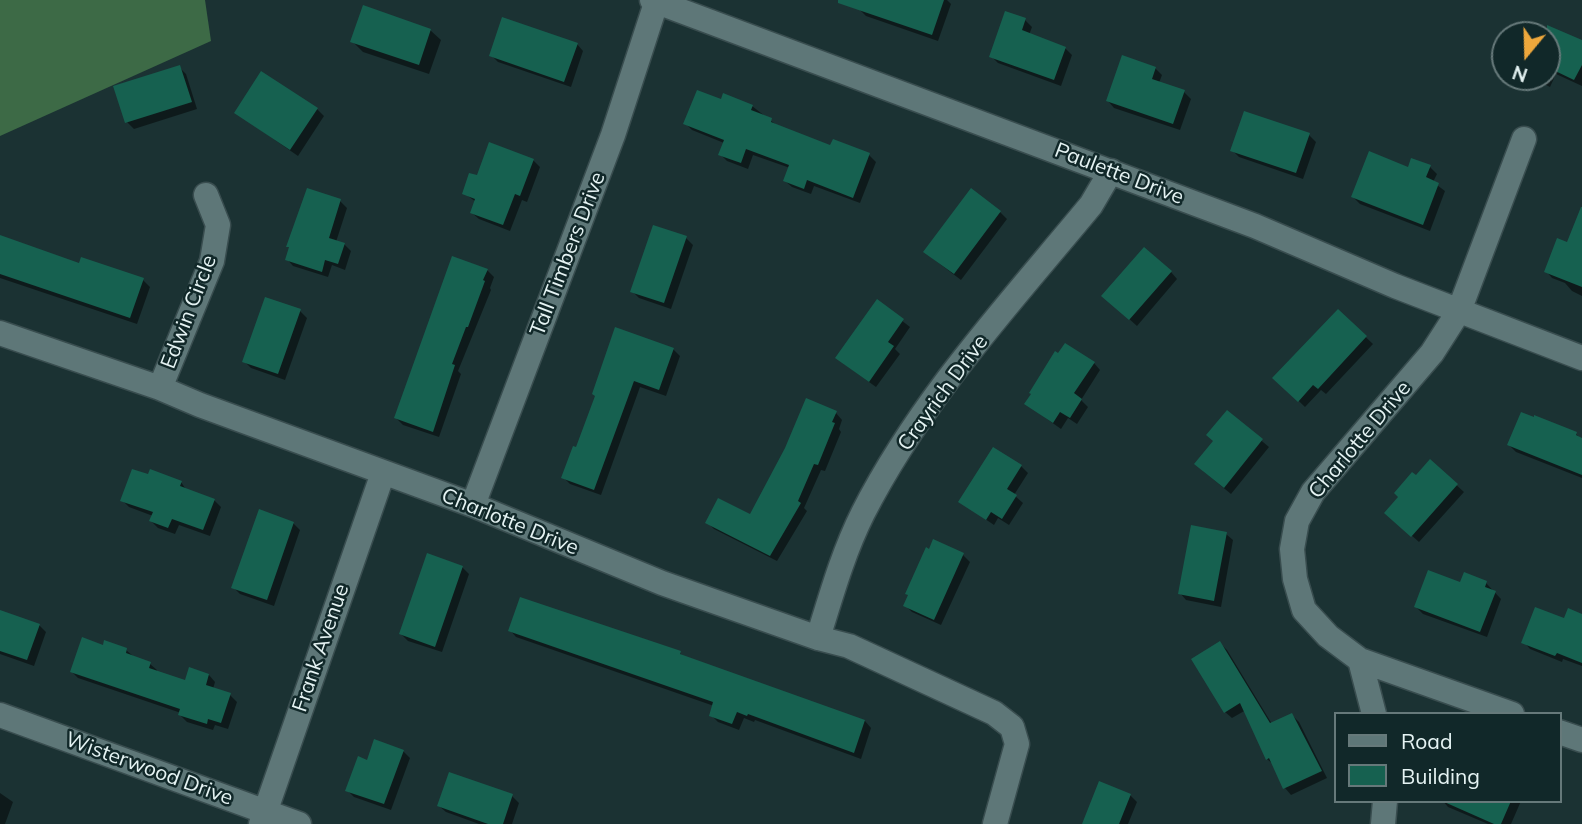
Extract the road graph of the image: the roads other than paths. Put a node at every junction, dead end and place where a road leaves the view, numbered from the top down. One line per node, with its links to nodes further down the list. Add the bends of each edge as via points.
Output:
1 (655, 1): 3 (street, Paulette Drive); 10 (street, Tall Timbers Drive, via 613,135)
2 (1524, 139): 5 (street, Charlotte Drive)
3 (1111, 171): 5 (street, Paulette Drive); 11 (street, Crayrich Drive, via 1091,205 942,388 898,454 863,514)
4 (206, 195): 8 (street, Edwin Circle, via 218,225 212,261)
5 (1459, 311): 7 (street, Paulette Drive); 12 (street, Charlotte Drive, via 1432,354 1313,492 1297,521 1292,549 1304,610)
6 (0, 333): 8 (street, Charlotte Drive)
7 (1582, 358)
8 (160, 388): 9 (street, Charlotte Drive)
9 (383, 473): 10 (street, Charlotte Drive); 19 (street, Frank Avenue)
10 (472, 506): 11 (street, Charlotte Drive, via 662,583)
11 (818, 638): 21 (street, Charlotte Drive, via 898,667 994,713 1012,727 1017,744)
12 (1360, 660): 13 (street); 14 (street, Charlotte Drive)
13 (1373, 712)
14 (1506, 712)
15 (0, 715): 19 (street, Wisterwood Drive)
16 (1561, 733): 17 (street)
17 (1582, 740)
18 (1385, 803): 22 (street)
19 (263, 818): 20 (street, Wisterwood Drive)
20 (299, 824)
21 (995, 824)
22 (1383, 824)

